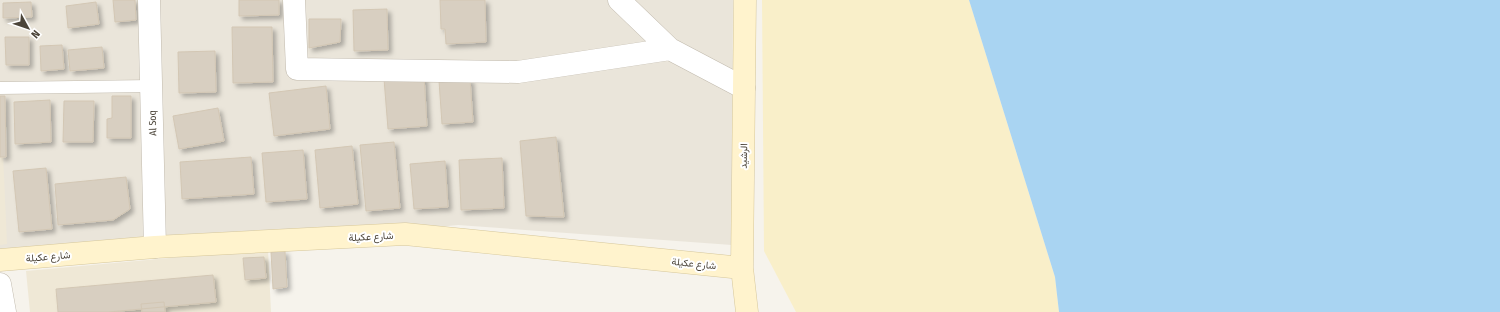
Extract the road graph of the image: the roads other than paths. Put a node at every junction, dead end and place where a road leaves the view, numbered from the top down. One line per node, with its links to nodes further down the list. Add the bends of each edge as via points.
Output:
1 (149, 0): 6 (street, Al Soq)
2 (294, 0): 5 (street, via 297,69 518,72)
3 (620, 0): 5 (street)
4 (746, 0): 8 (street, الرشيد)
5 (670, 49): 8 (street)
6 (152, 86): 7 (lane); 9 (street, Al Soq)
7 (0, 88)
8 (744, 88): 11 (street, الرشيد)
9 (155, 247): 10 (street, شارع عكيلة); 11 (street, شارع عكيلة, via 405,234)
10 (0, 260)
11 (742, 268): 14 (street, الرشيد)
12 (0, 284): 13 (street)
13 (5, 312)
14 (747, 312)

